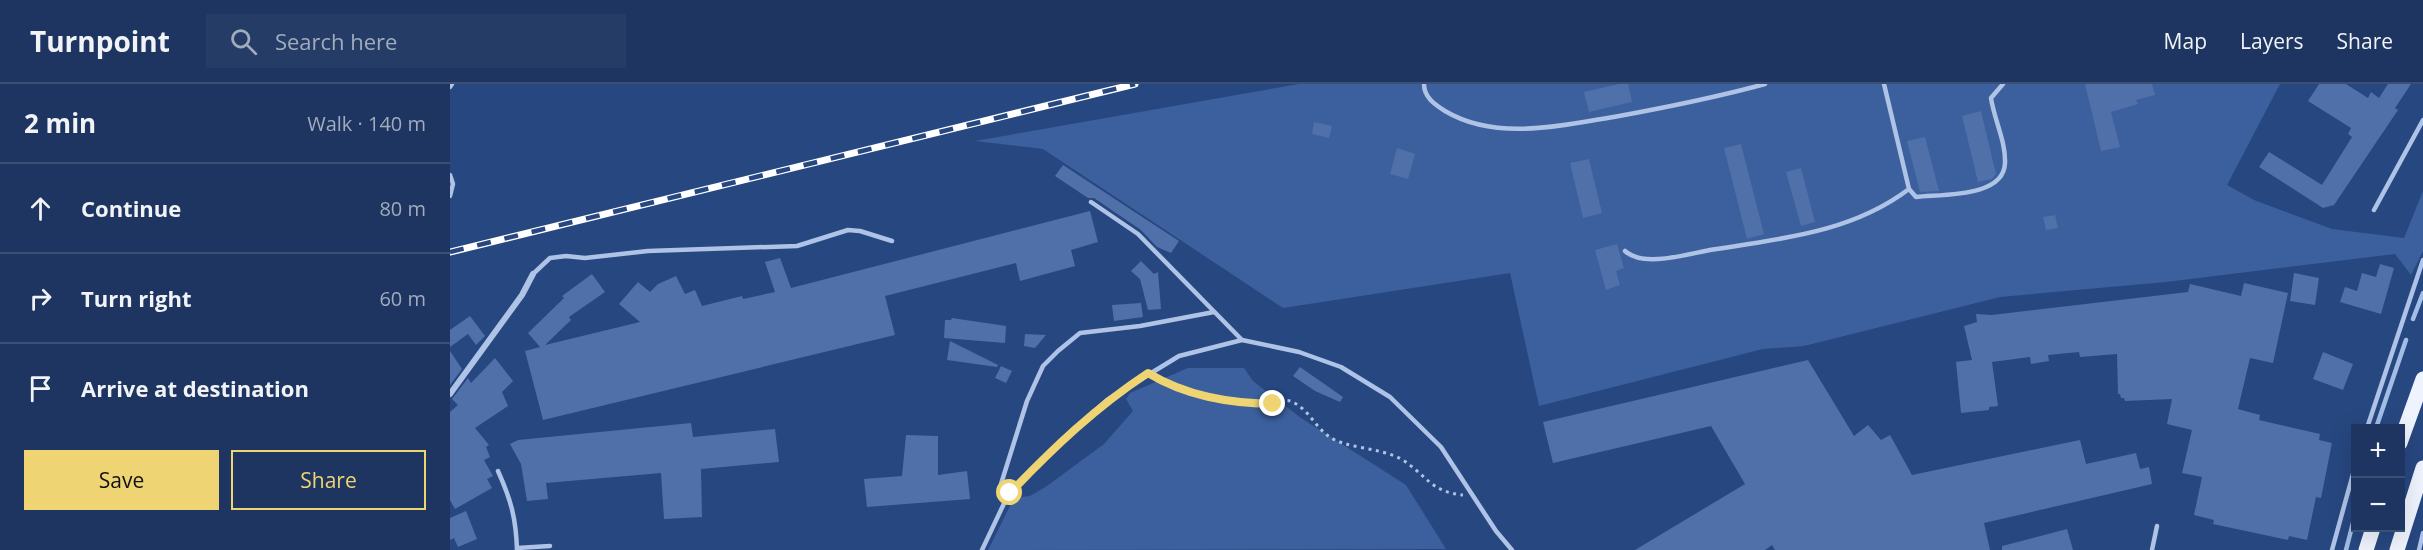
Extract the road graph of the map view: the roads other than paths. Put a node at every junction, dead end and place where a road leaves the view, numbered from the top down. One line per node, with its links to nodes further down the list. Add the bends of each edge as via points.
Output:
1 (1424, 84): 2 (lane, via 1433,104 1450,114 1510,129 1564,125 1681,105)
2 (1766, 84)
3 (1884, 84): 7 (lane)
4 (2002, 84): 7 (lane, via 1992,98 2005,162 1998,179 1979,191 1916,197)
5 (2423, 120): 10 (lane)
6 (450, 175): 8 (lane)
7 (1909, 189): 12 (lane, via 1872,213 1791,238 1674,258 1645,258)
8 (450, 196)
9 (1091, 202): 15 (lane, via 1138,234)
10 (2374, 210)
11 (892, 242): 14 (lane, via 849,230 797,246 550,258)
12 (1625, 251)
13 (2423, 260): 19 (lane)
14 (533, 274): 18 (street)
15 (1214, 312): 16 (lane); 24 (lane, via 1080,333 1058,351 1043,366 1027,401 1001,484)
16 (1242, 340): 24 (lane, via 1179,356 1107,400); 31 (lane, via 1299,352 1341,367 1390,397 1441,447)
17 (2423, 379): 20 (main road)
18 (450, 394)
19 (2369, 424)
20 (2405, 428)
21 (2423, 468): 35 (main road)
22 (498, 471): 29 (lane, via 514,511)
23 (2351, 478): 33 (lane)
24 (1006, 500): 30 (lane)
25 (2157, 526): 32 (lane)
26 (2372, 532): 34 (main road)
27 (2423, 533): 36 (lane)
28 (550, 546): 29 (lane)
29 (517, 549)
30 (982, 550)
31 (1512, 550)
32 (2152, 550)
33 (2332, 550)
34 (2366, 550)
35 (2397, 550)
36 (2419, 550)

